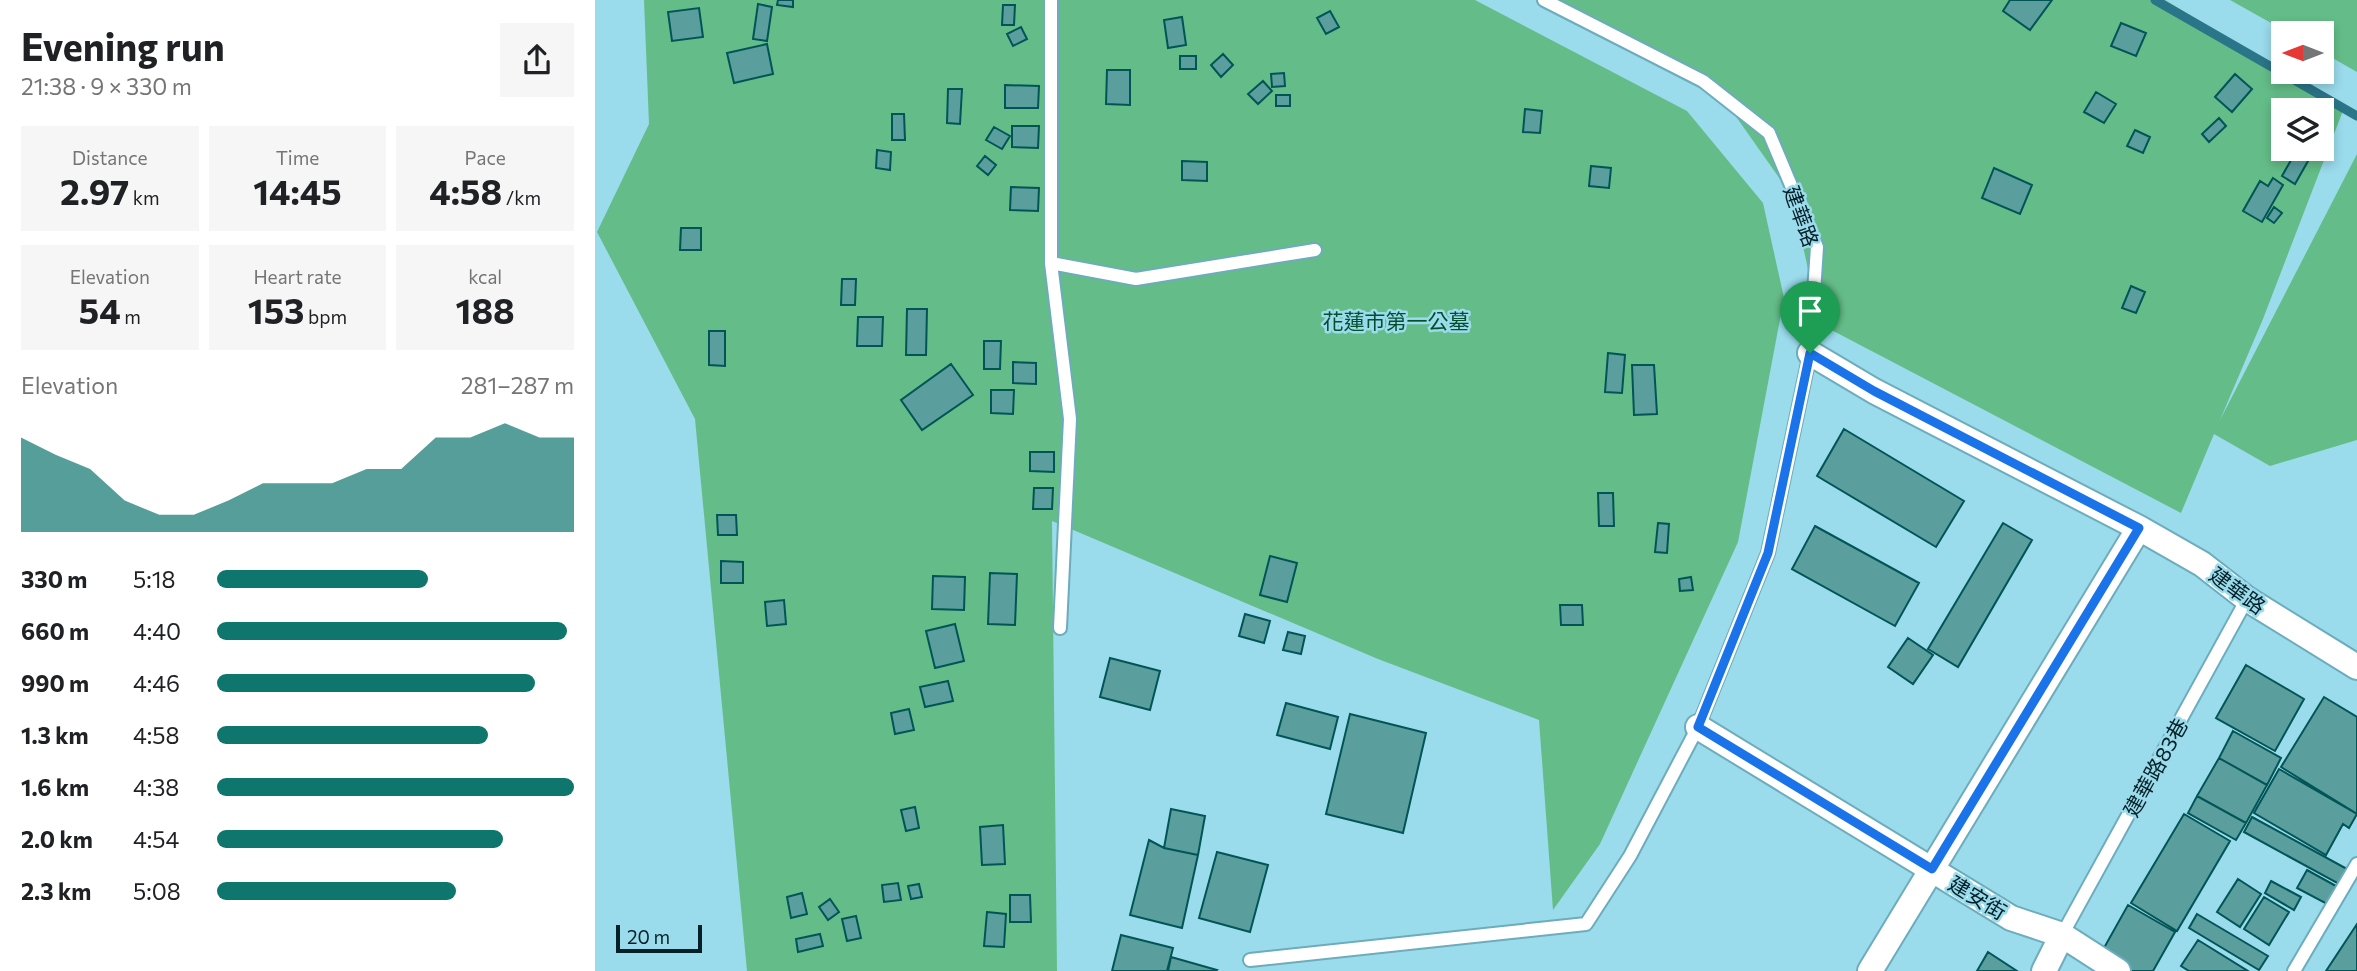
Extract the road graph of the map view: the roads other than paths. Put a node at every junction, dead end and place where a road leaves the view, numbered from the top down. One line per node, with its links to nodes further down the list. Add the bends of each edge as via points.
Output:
1 (1051, 0): 4 (lane)
2 (1544, 0): 5 (lane, 建華路, via 1703,81 1769,133 1817,247)
3 (1315, 250): 4 (lane, via 1136,279)
4 (1051, 263): 8 (lane, via 1070,419)
5 (1810, 353): 6 (street, 建華路); 10 (lane, via 1768,553)
6 (2139, 528): 7 (street, 建華路, via 2202,564); 12 (street)
7 (2247, 599): 9 (street, 建華路); 13 (lane, 建華路83巷)
8 (1060, 628)
9 (2357, 667)
10 (1698, 727): 12 (street, 建安街); 14 (lane, via 1630,856 1586,924)
11 (2357, 864): 18 (lane)
12 (1932, 869): 13 (street, 建安街, via 2011,918); 15 (street)
13 (2063, 935): 16 (street); 17 (street, 建安街)
14 (1250, 960)
15 (1870, 971)
16 (2044, 971)
17 (2118, 971)
18 (2294, 971)

